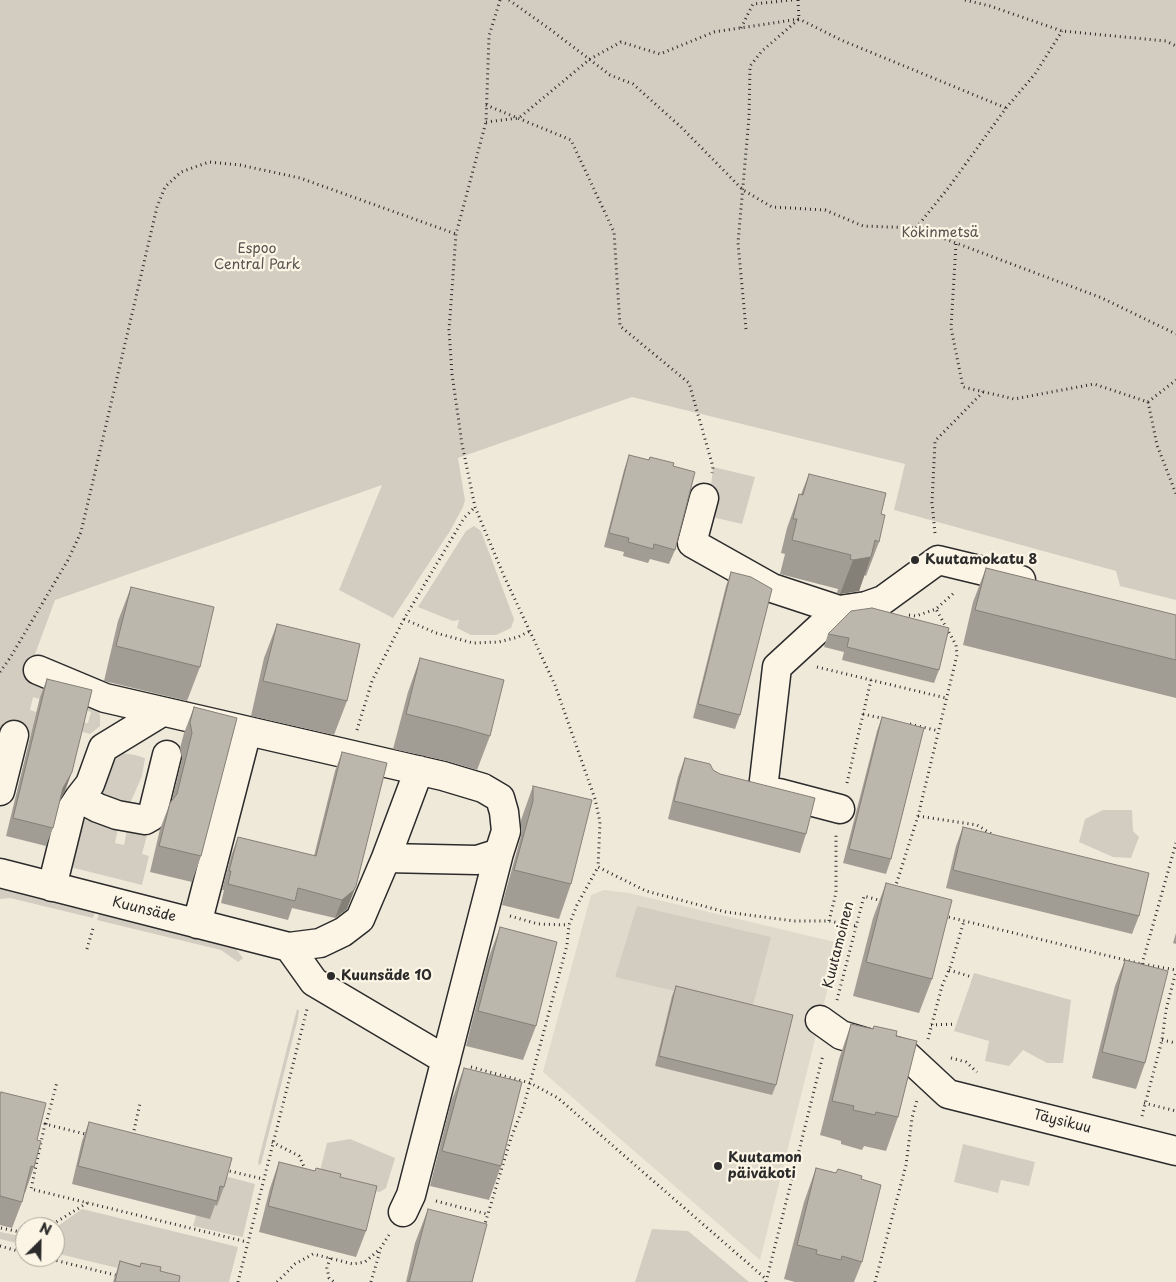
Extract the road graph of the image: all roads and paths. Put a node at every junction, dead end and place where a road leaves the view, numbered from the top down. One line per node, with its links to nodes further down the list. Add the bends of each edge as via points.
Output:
1 (500, 0): 11 (path, via 489,36)
2 (509, 0): 10 (path)
3 (792, 0): 7 (path, via 753,4)
4 (798, 0): 6 (path)
5 (965, 0): 8 (path)
6 (799, 19): 7 (path); 12 (path); 15 (path, via 762,51 750,66)
7 (741, 28): 10 (path, via 714,32 660,54 621,42)
8 (1062, 31): 9 (path, via 1166,41); 12 (path, via 1035,74)
9 (1176, 46)
10 (590, 60): 13 (path); 15 (path, via 610,75 634,84)
11 (486, 105): 13 (path); 14 (path)
12 (1006, 108): 16 (path)
13 (518, 118): 14 (path); 24 (path, via 571,140 614,232 620,326 689,383 713,467)
14 (486, 122): 17 (path)
15 (743, 190): 16 (path, via 772,208 824,210 863,226); 19 (path, via 738,243)
16 (916, 228): 18 (path)
17 (456, 234): 26 (path, via 448,330 462,444); 37 (path, via 300,178 240,165 209,162 181,172 165,187 157,207 81,532 68,560)
18 (956, 244): 20 (path, via 1102,298); 22 (path, via 951,328 963,387)
19 (746, 329)
20 (1176, 334)
21 (1176, 380): 23 (path)
22 (984, 392): 23 (path, via 1014,399 1094,384); 27 (path, via 935,441)
23 (1148, 402): 25 (path, via 1157,445)
24 (708, 487): 31 (street, via 692,543 772,588)
25 (1176, 494)
26 (475, 507): 33 (path, via 464,518); 34 (path)
27 (928, 567): 28 (street); 31 (street, via 883,600)
28 (1043, 585)
29 (960, 590): 30 (path)
30 (936, 609): 32 (path, via 916,616); 40 (path, via 956,645 957,655)
31 (839, 610): 35 (street)
32 (907, 614)
33 (404, 620): 34 (path, via 473,643 498,642); 50 (path, via 372,681)
34 (530, 631): 62 (path, via 555,685 596,799 600,822)
35 (795, 650): 38 (path, via 811,665); 53 (street, via 778,667)
36 (38, 670): 39 (street)
37 (0, 672)
38 (871, 680): 40 (path); 42 (path)
39 (104, 698): 41 (street); 48 (street, via 106,730)
40 (946, 698): 46 (path)
41 (162, 712): 45 (street); 48 (street)
42 (863, 714): 43 (path); 56 (path)
43 (892, 720)
44 (901, 722): 46 (path)
45 (247, 731): 50 (street); 72 (street)
46 (939, 731): 57 (path)
47 (14, 735): 54 (street)
48 (103, 748): 55 (street, via 90,784)
49 (167, 755): 55 (street, via 152,816 145,820 116,814)
50 (350, 755): 51 (street)
51 (419, 770): 60 (street, via 483,788 500,798 506,831); 61 (street, Kuunsäde)
52 (736, 782): 53 (street)
53 (763, 789): 56 (street)
54 (0, 792)
55 (79, 798): 64 (street, via 71,810)
56 (840, 809): 69 (path, via 836,823 836,893)
57 (918, 816): 58 (path, via 977,825); 65 (path)
58 (1001, 840)
59 (1176, 843): 77 (path)
60 (499, 853): 61 (street, via 477,860); 67 (street)
61 (386, 858): 75 (street, Kuunsäde, via 360,919 320,943)
62 (598, 866): 69 (path, via 646,891 726,912 794,921); 73 (path)
63 (0, 873): 64 (street, Kuunsäde)
64 (52, 887): 72 (street, Kuunsäde)
65 (893, 894)
66 (891, 903): 74 (path, Kuutamoinen, via 864,896)
67 (485, 908): 73 (path, via 538,924); 88 (street)
68 (936, 914): 70 (path)
69 (829, 921): 74 (path)
70 (964, 921): 77 (path); 78 (path)
71 (94, 922): 76 (path)
72 (197, 924): 75 (street, Kuunsäde)
73 (569, 925): 91 (path, via 567,945)
74 (856, 926): 82 (path, Kuutamoinen)
75 (289, 946): 81 (street)
76 (87, 949)
77 (1142, 964): 79 (path)
78 (949, 970): 80 (path); 84 (path)
79 (1176, 971): 85 (path)
80 (972, 977)
81 (314, 982): 88 (street); 99 (path)
82 (825, 1024): 89 (street, via 841,1035 905,1054); 118 (path, Kuutamoinen)
83 (956, 1024): 84 (path)
84 (932, 1025): 86 (path)
85 (1162, 1040): 87 (path); 92 (path)
86 (927, 1043)
87 (1176, 1043)
88 (446, 1060): 91 (path); 105 (street)
89 (924, 1072): 100 (street, Täysikuu, via 948,1094); 123 (path, via 912,1118 906,1165)
90 (56, 1082): 96 (path)
91 (530, 1082): 106 (path); 118 (path, via 558,1098)
92 (1144, 1103): 94 (path); 95 (path)
93 (140, 1104): 98 (path)
94 (1176, 1110)
95 (1141, 1118)
96 (46, 1124): 97 (path); 104 (path, via 31,1189)
97 (93, 1136)
98 (132, 1137)
99 (272, 1142): 102 (path, via 299,1156); 103 (path)
100 (1176, 1151)
101 (225, 1170): 103 (path)
102 (308, 1174)
103 (263, 1179): 111 (path)
104 (86, 1203): 107 (path); 111 (path)
105 (407, 1204): 106 (path); 113 (path)
106 (488, 1214): 109 (path)
107 (64, 1217)
108 (1, 1228): 110 (path)
109 (484, 1230)
110 (15, 1231)
111 (248, 1242): 119 (path)
112 (0, 1246): 114 (path)
113 (380, 1249): 115 (path, via 365,1262 353,1264); 122 (path)
114 (15, 1250)
115 (330, 1258): 120 (path, via 312,1254 295,1264); 121 (path, via 327,1268 329,1278)
116 (65, 1263): 117 (path)
117 (123, 1278)
118 (766, 1281)
119 (238, 1282)
120 (277, 1282)
121 (334, 1282)
122 (373, 1282)
123 (875, 1282)

